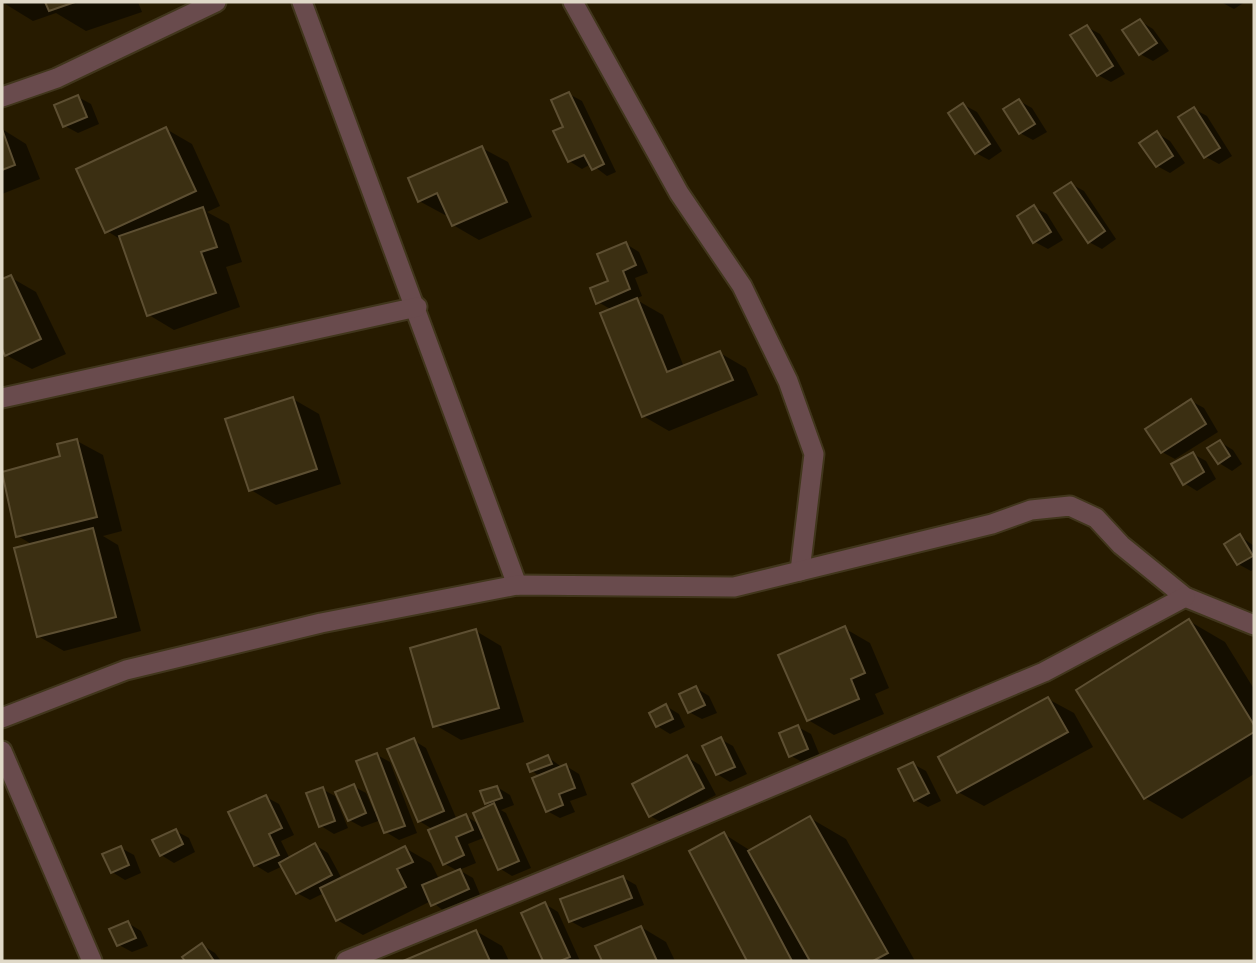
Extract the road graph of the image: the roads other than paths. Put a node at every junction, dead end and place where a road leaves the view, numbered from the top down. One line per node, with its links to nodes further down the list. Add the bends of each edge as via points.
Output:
1 (216, 2): 4 (street, via 57,78)
2 (302, 2): 5 (street)
3 (573, 2): 7 (street, via 680,193 743,286 788,381 814,454)
4 (2, 97)
5 (417, 307): 6 (street); 8 (street)
6 (2, 398)
7 (800, 571): 8 (street, via 734,587); 9 (street, via 992,524 1031,510 1070,506 1096,518 1121,545)
8 (517, 584): 11 (street, via 321,623 126,670)
9 (1185, 597): 10 (street); 14 (street, via 1044,672)
10 (1252, 628)
11 (2, 718)
12 (2, 751): 13 (street)
13 (92, 961)
14 (346, 961)

